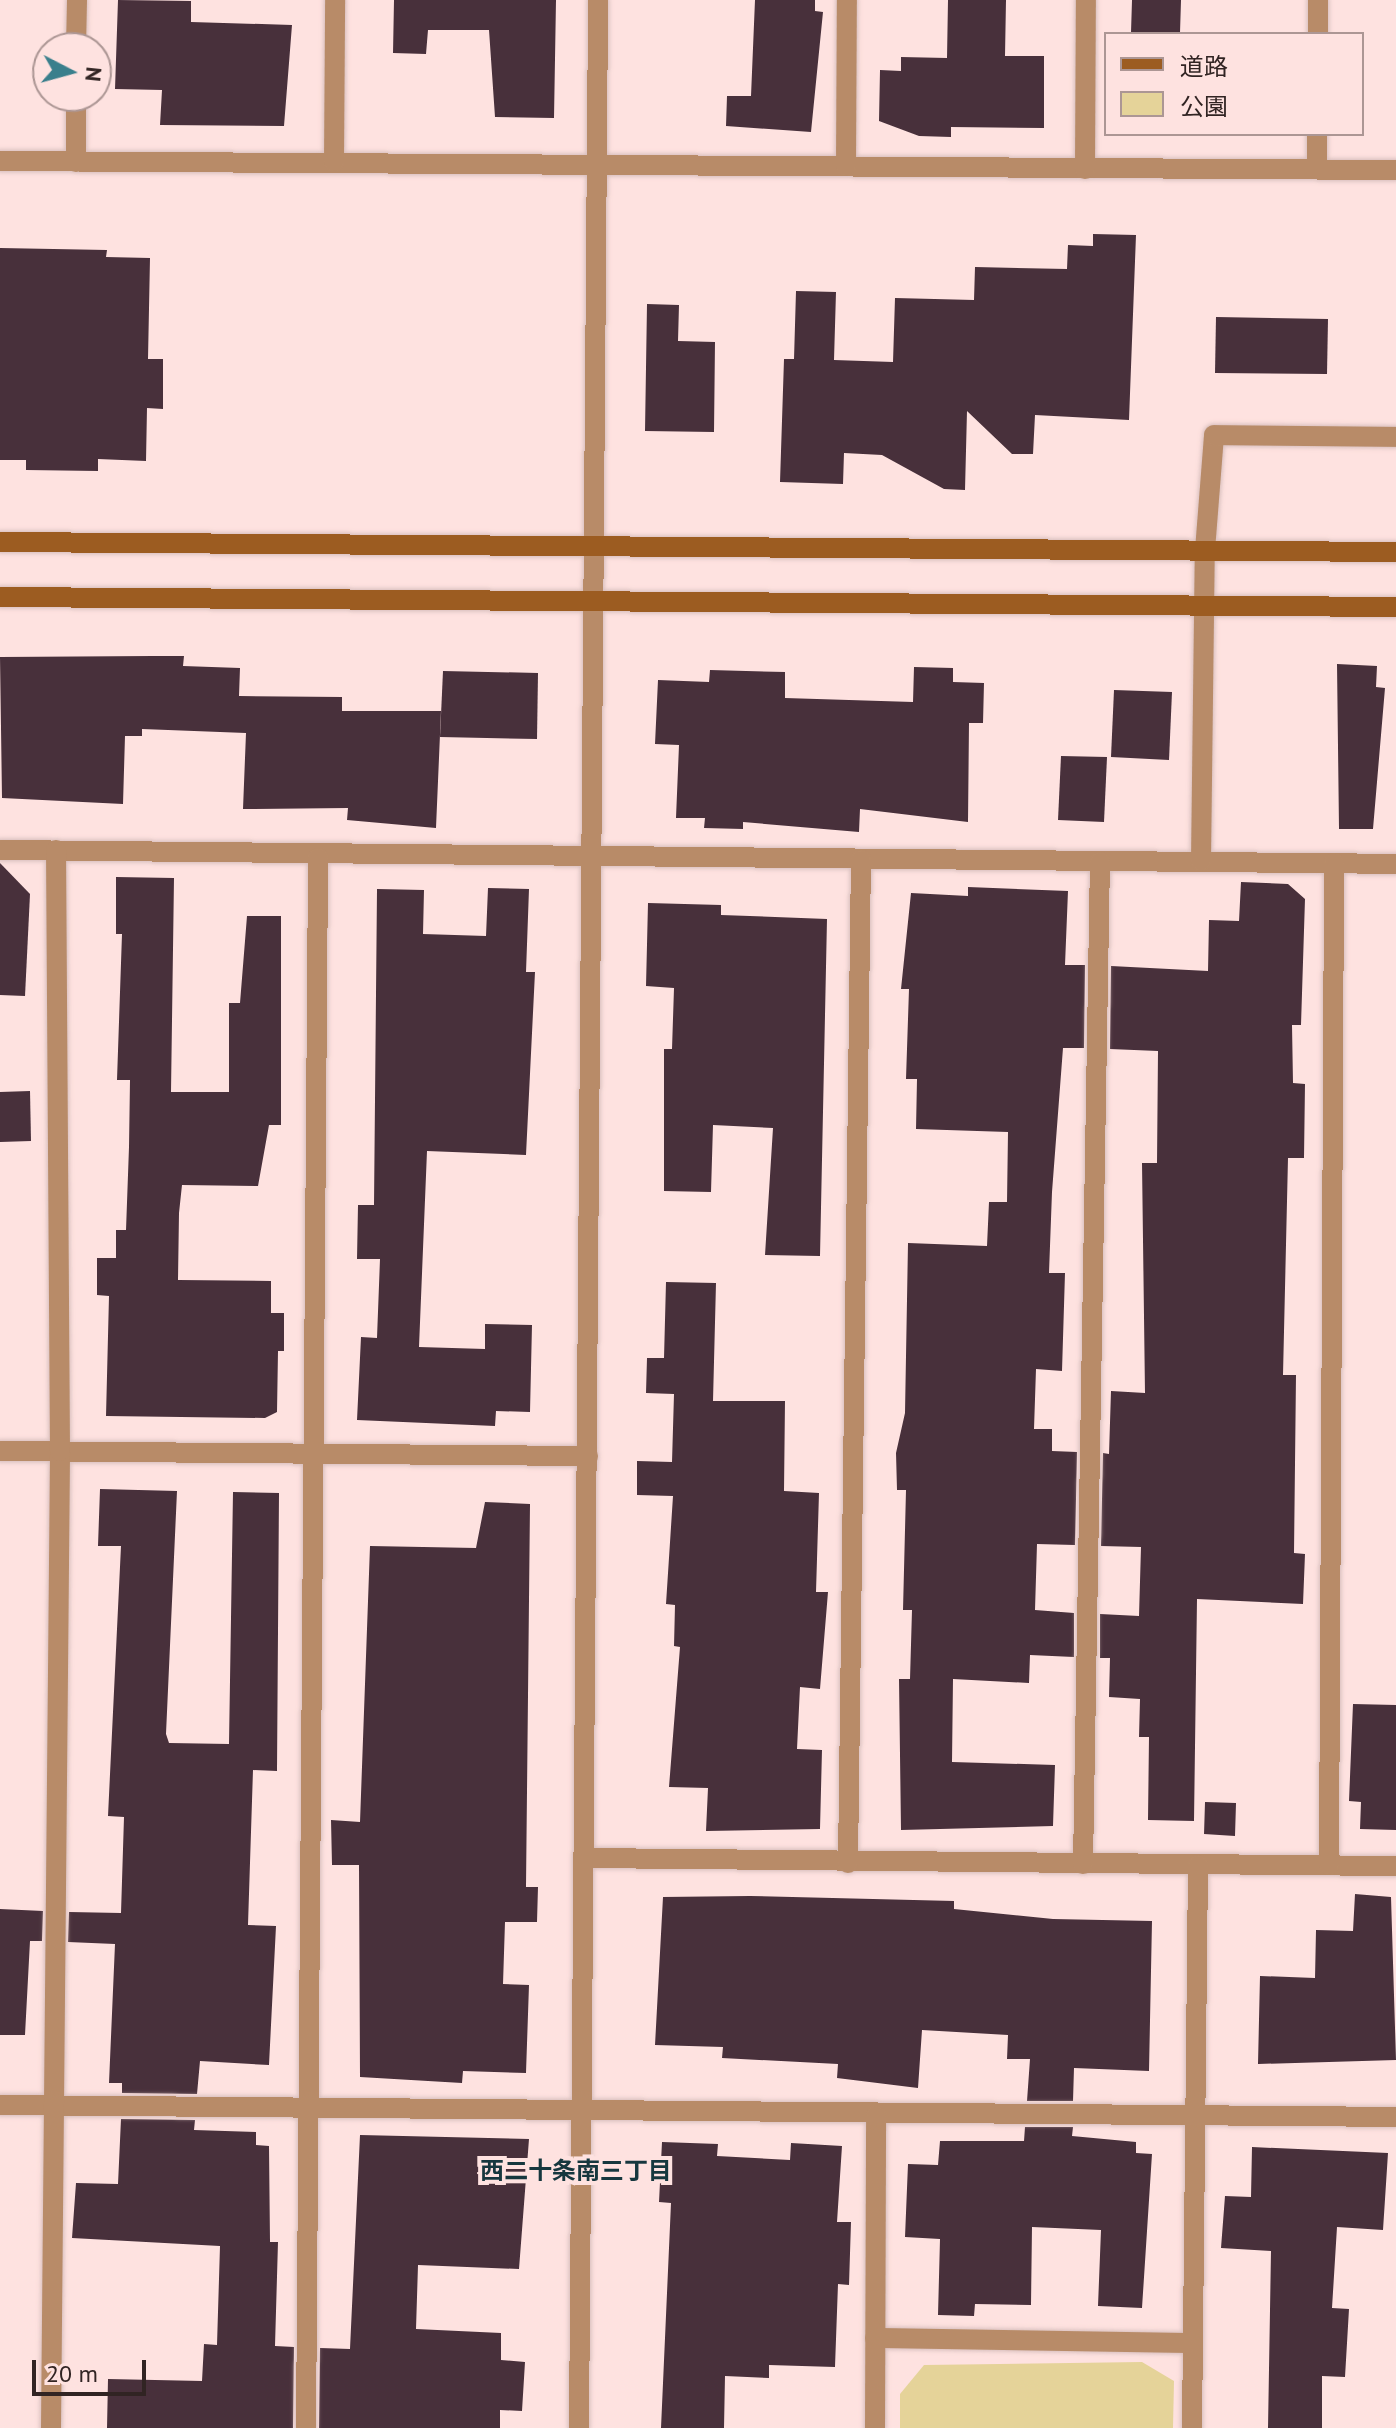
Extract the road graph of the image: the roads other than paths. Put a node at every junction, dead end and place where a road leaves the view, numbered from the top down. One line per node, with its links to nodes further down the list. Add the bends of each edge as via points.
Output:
1 (77, 0): 7 (street)
2 (335, 0): 13 (street)
3 (598, 0): 15 (street)
4 (847, 0): 14 (street)
5 (1086, 0): 16 (street)
6 (1318, 0): 8 (street)
7 (76, 32)
8 (1318, 32)
9 (76, 112): 12 (street)
10 (1317, 136): 17 (street)
11 (0, 161): 12 (street)
12 (76, 162): 13 (street)
13 (334, 162): 15 (street)
14 (846, 166): 15 (street); 16 (street)
15 (593, 167): 21 (street)
16 (1085, 169): 17 (street)
17 (1317, 169): 18 (street)
18 (1396, 170)
19 (1396, 437): 22 (street, via 1214,435)
20 (0, 542): 21 (street)
21 (593, 545): 22 (street); 25 (street)
22 (1205, 550): 23 (street); 26 (street)
23 (1396, 552)
24 (0, 597): 25 (street)
25 (593, 602): 26 (street); 30 (street)
26 (1204, 606): 27 (street); 33 (street)
27 (1396, 607)
28 (0, 850): 29 (street)
29 (56, 850): 31 (street); 38 (street)
30 (593, 855): 31 (street); 32 (street); 40 (street)
31 (318, 858): 39 (street)
32 (861, 860): 34 (street); 42 (street)
33 (1201, 861): 34 (street); 35 (street)
34 (1100, 862): 43 (street)
35 (1334, 863): 36 (street); 45 (street)
36 (1396, 864)
37 (0, 1451): 38 (street)
38 (60, 1451): 39 (street); 48 (street)
39 (316, 1455): 40 (street); 50 (street)
40 (588, 1456): 41 (street)
41 (585, 1858): 42 (street); 49 (street)
42 (848, 1863): 43 (street)
43 (1083, 1864): 44 (street)
44 (1198, 1865): 45 (street); 52 (street)
45 (1329, 1865): 46 (street)
46 (1396, 1866)
47 (0, 2105): 48 (street)
48 (54, 2106): 50 (street); 56 (street)
49 (584, 2110): 50 (street); 51 (street); 58 (street)
50 (312, 2111): 57 (street)
51 (876, 2116): 52 (street); 54 (street)
52 (1195, 2117): 53 (street); 55 (street)
53 (1396, 2117)
54 (875, 2338): 55 (street); 59 (street)
55 (1193, 2343): 60 (street)
56 (51, 2428)
57 (306, 2428)
58 (579, 2428)
59 (875, 2428)
60 (1192, 2428)

